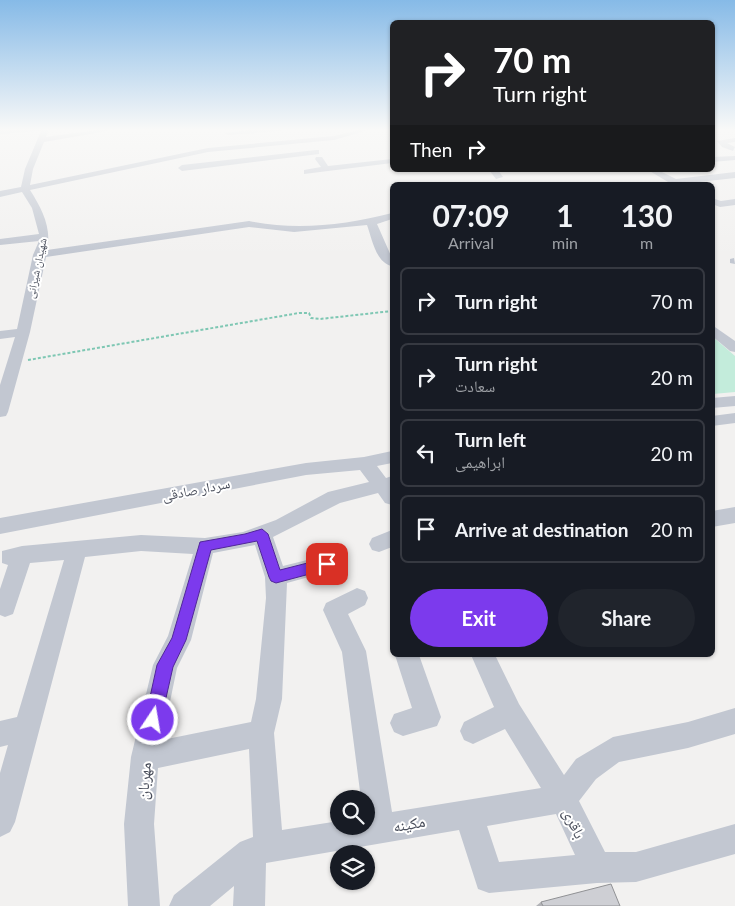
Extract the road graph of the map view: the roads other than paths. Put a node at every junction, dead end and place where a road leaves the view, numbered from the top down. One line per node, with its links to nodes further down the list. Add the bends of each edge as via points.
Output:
1 (29, 171): 11 (street)
2 (111, 171): 11 (street)
3 (312, 171): 4 (street)
4 (307, 172)
5 (495, 172): 8 (street)
6 (656, 172): 9 (street)
7 (735, 175): 10 (street)
8 (499, 177)
9 (675, 182)
10 (684, 182)
11 (25, 189): 12 (street); 17 (street, شهیدان شیرانی, via 37,208)
12 (0, 194)
13 (735, 202): 14 (street)
14 (716, 203)
15 (390, 217): 16 (street)
16 (371, 222): 19 (street, via 271,230 249,224); 20 (street)
17 (45, 237): 18 (street); 19 (street, شهیدان شیرانی)
18 (0, 242)
19 (39, 255): 22 (street, شهیدان شیرانی)
20 (390, 261)
21 (715, 331): 24 (street)
22 (23, 332): 23 (street); 27 (street, شهیدان شیرانی)
23 (0, 335)
24 (735, 348)
25 (735, 401): 26 (street)
26 (715, 403)
27 (0, 412)
28 (735, 418): 29 (street)
29 (715, 421)
30 (390, 457): 31 (street, سردار صادقی)
31 (364, 463): 32 (street); 35 (street, سردار صادقی, via 306,469)
32 (389, 489): 36 (street, via 335,497)
33 (735, 515): 34 (street)
34 (715, 518)
35 (0, 526)
36 (262, 534): 37 (street); 40 (street)
37 (205, 546): 38 (street, via 141,543); 52 (street, مهربان, via 179,640 165,665)
38 (77, 549): 42 (street, via 15,556); 48 (street)
39 (327, 564): 40 (street)
40 (276, 577): 50 (street, via 278,598 270,690)
41 (357, 598): 56 (street, via 334,610 354,650)
42 (5, 608)
43 (408, 657): 47 (street, via 428,717)
44 (490, 657): 45 (street, باقری)
45 (510, 713): 49 (street); 53 (street, باقری)
46 (735, 721): 53 (street, via 688,735 612,750 586,769)
47 (403, 723)
48 (26, 728): 51 (street); 55 (street)
49 (473, 731)
50 (261, 733): 52 (street); 58 (street)
51 (0, 734)
52 (145, 757): 60 (street, مهربان, via 139,824)
53 (564, 799): 54 (street, مکینه); 59 (street, باقری)
54 (468, 813): 56 (street, مکینه); 59 (street, via 489,878)
55 (0, 822)
56 (380, 828): 58 (street, مکینه)
57 (735, 839): 59 (street, via 636,867)
58 (260, 850): 61 (street, مکینه); 62 (street)
59 (597, 868)
60 (144, 906)
61 (185, 906)
62 (249, 906)

